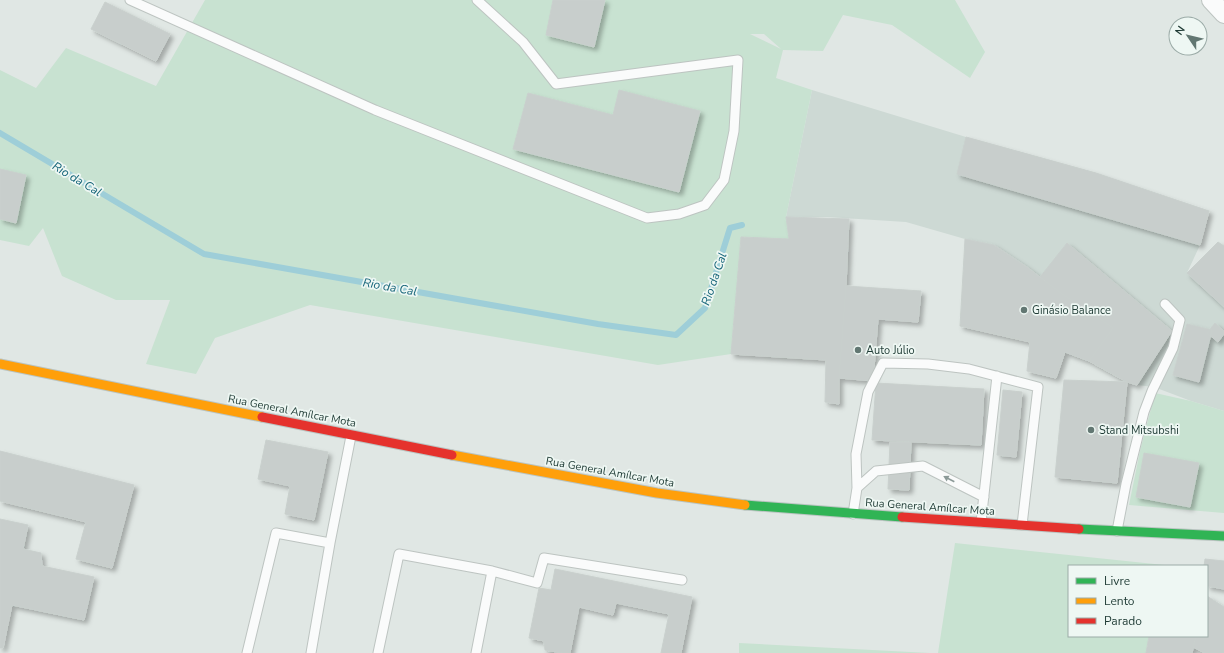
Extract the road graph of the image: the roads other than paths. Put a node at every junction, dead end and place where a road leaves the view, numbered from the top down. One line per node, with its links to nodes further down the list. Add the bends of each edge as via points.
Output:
1 (130, 0): 2 (lane, via 375,110 647,218 679,214 705,205 724,180 734,131 738,60 556,84 523,42)
2 (477, 0)
3 (1211, 0): 4 (street)
4 (1224, 14)
5 (1165, 304): 14 (lane, via 1180,320 1173,348 1144,412)
6 (0, 364): 8 (main road, Rua General Amílcar Mota)
7 (997, 376): 9 (lane, via 969,369 928,364 883,363 868,392 856,454); 10 (lane); 13 (lane, via 1038,386)
8 (352, 436): 11 (main road, Rua General Amílcar Mota, via 700,499 781,509); 16 (lane)
9 (857, 488): 10 (lane, one-way to 9, via 923,466 876,471); 11 (lane)
10 (984, 496): 12 (lane)
11 (853, 514): 12 (main road, Rua General Amílcar Mota)
12 (981, 522): 13 (main road, Rua General Amílcar Mota)
13 (1022, 525): 14 (main road, Rua General Amílcar Mota)
14 (1117, 532): 15 (main road, Rua General Amílcar Mota)
15 (1224, 536)
16 (330, 543): 19 (lane, via 276,533); 20 (lane)
17 (492, 571): 18 (lane, via 537,584 544,558); 21 (lane, via 399,554); 22 (lane)
18 (682, 580)
19 (247, 653)
20 (310, 653)
21 (378, 653)
22 (476, 653)

